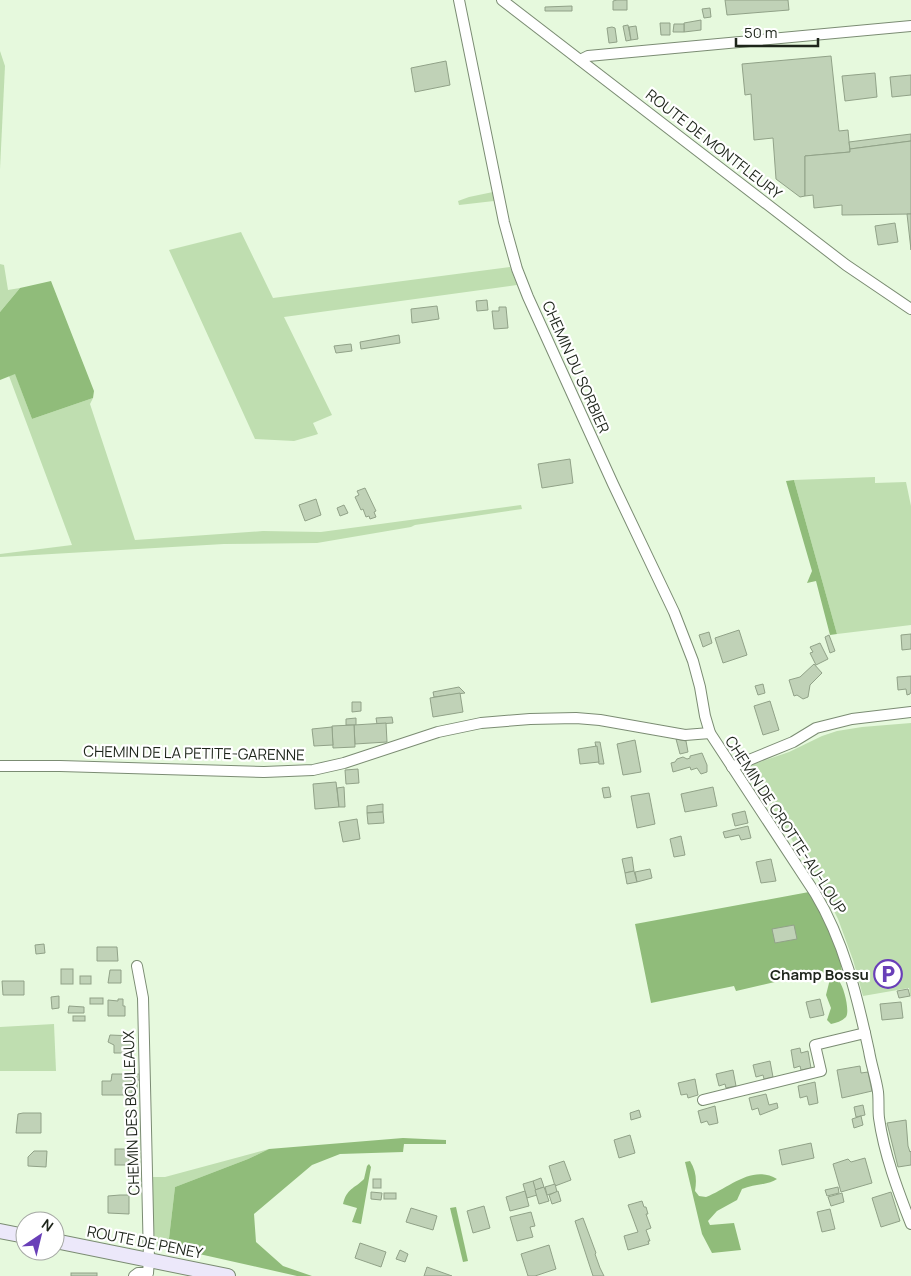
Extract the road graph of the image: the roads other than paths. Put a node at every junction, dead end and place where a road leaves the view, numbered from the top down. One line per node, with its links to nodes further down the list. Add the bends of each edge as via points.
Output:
1 (459, 0): 7 (street, CHEMIN DU SORBIER, via 504,222 517,269 683,634)
2 (502, 0): 4 (street, ROUTE DE MONTFLEURY)
3 (911, 26): 4 (street, via 588,56)
4 (580, 60): 5 (street, ROUTE DE MONTFLEURY, via 840,260)
5 (911, 309)
6 (911, 712): 9 (street, via 852,719 816,728 792,742)
7 (710, 733): 8 (street, CHEMIN DE LA PETITE-GARENNE, via 685,735 582,718 530,719 481,723 438,732 313,770 264,772); 9 (street, CHEMIN DE CROTTE-AU-LOUP)
8 (0, 766)
9 (732, 767): 11 (street, CHEMIN DE CROTTE-AU-LOUP, via 831,921)
10 (137, 966): 17 (street, CHEMIN DES BOULEAUX, via 143,998)
11 (865, 1033): 12 (street, via 815,1045 821,1071); 13 (street, CHEMIN DE CROTTE-AU-LOUP, via 878,1092 879,1119 893,1178)
12 (703, 1100)
13 (911, 1224)
14 (0, 1231): 15 (main road)
15 (15, 1234)
16 (65, 1244): 17 (main road, ROUTE DE PENEY)
17 (151, 1269): 18 (street); 19 (main road, ROUTE DE PENEY)
18 (134, 1276)
19 (228, 1276)

